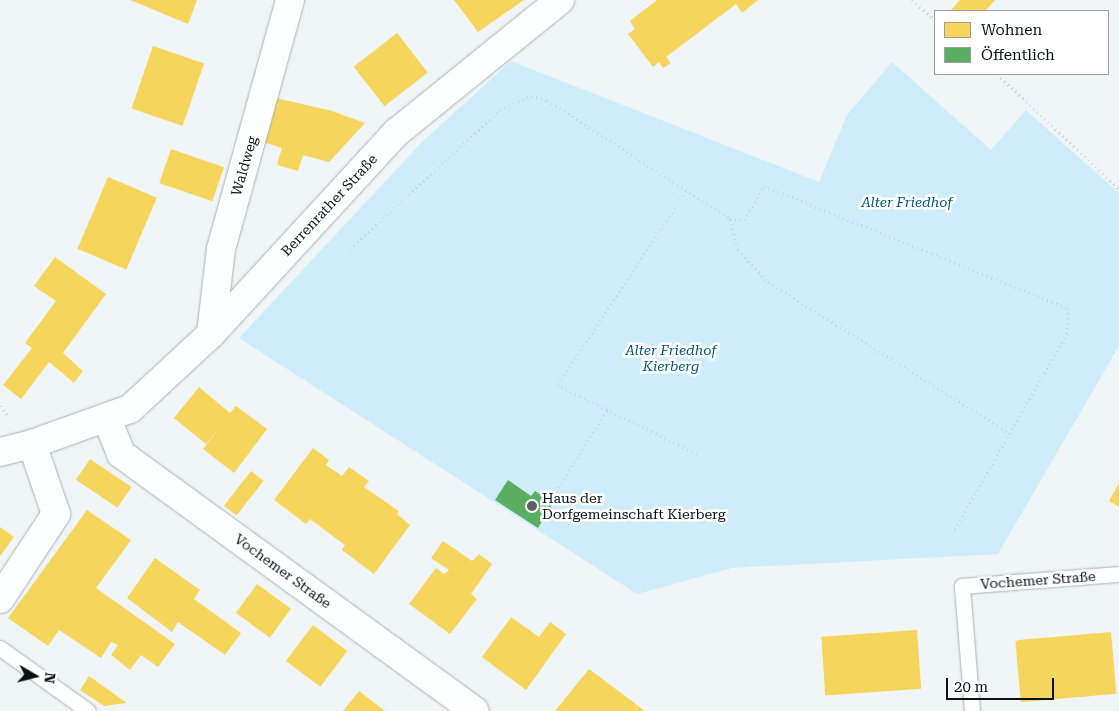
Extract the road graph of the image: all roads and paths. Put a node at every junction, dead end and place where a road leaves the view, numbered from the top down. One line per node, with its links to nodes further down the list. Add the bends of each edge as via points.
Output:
1 (290, 0): 10 (street, Waldweg, via 220,249)
2 (560, 0): 10 (street, Berrenrather Straße, via 397,132)
3 (912, 0): 4 (path)
4 (934, 19)
5 (998, 75): 6 (path)
6 (1119, 190)
7 (686, 192): 8 (path); 9 (path, via 547,100 531,96 500,110); 11 (path, via 557,385)
8 (730, 219): 13 (path, via 738,250 768,282); 13 (path, via 745,220 764,186 1068,308 1067,332)
9 (350, 249)
10 (211, 334): 12 (street, Berrenrather Straße, via 130,409)
11 (607, 410): 16 (path); 17 (path)
12 (107, 419): 14 (street, Berrenrather Straße); 23 (street, Vochemer Straße, via 121,454)
13 (1010, 433): 18 (path)
14 (32, 444): 15 (street, Berrenrather Straße); 20 (street, via 56,514)
15 (0, 452)
16 (699, 455)
17 (553, 496)
18 (954, 531)
19 (1119, 574): 24 (lane, Vochemer Straße, via 962,586)
20 (0, 599)
21 (0, 648): 22 (lane)
22 (88, 711)
23 (475, 711)
24 (972, 711)

